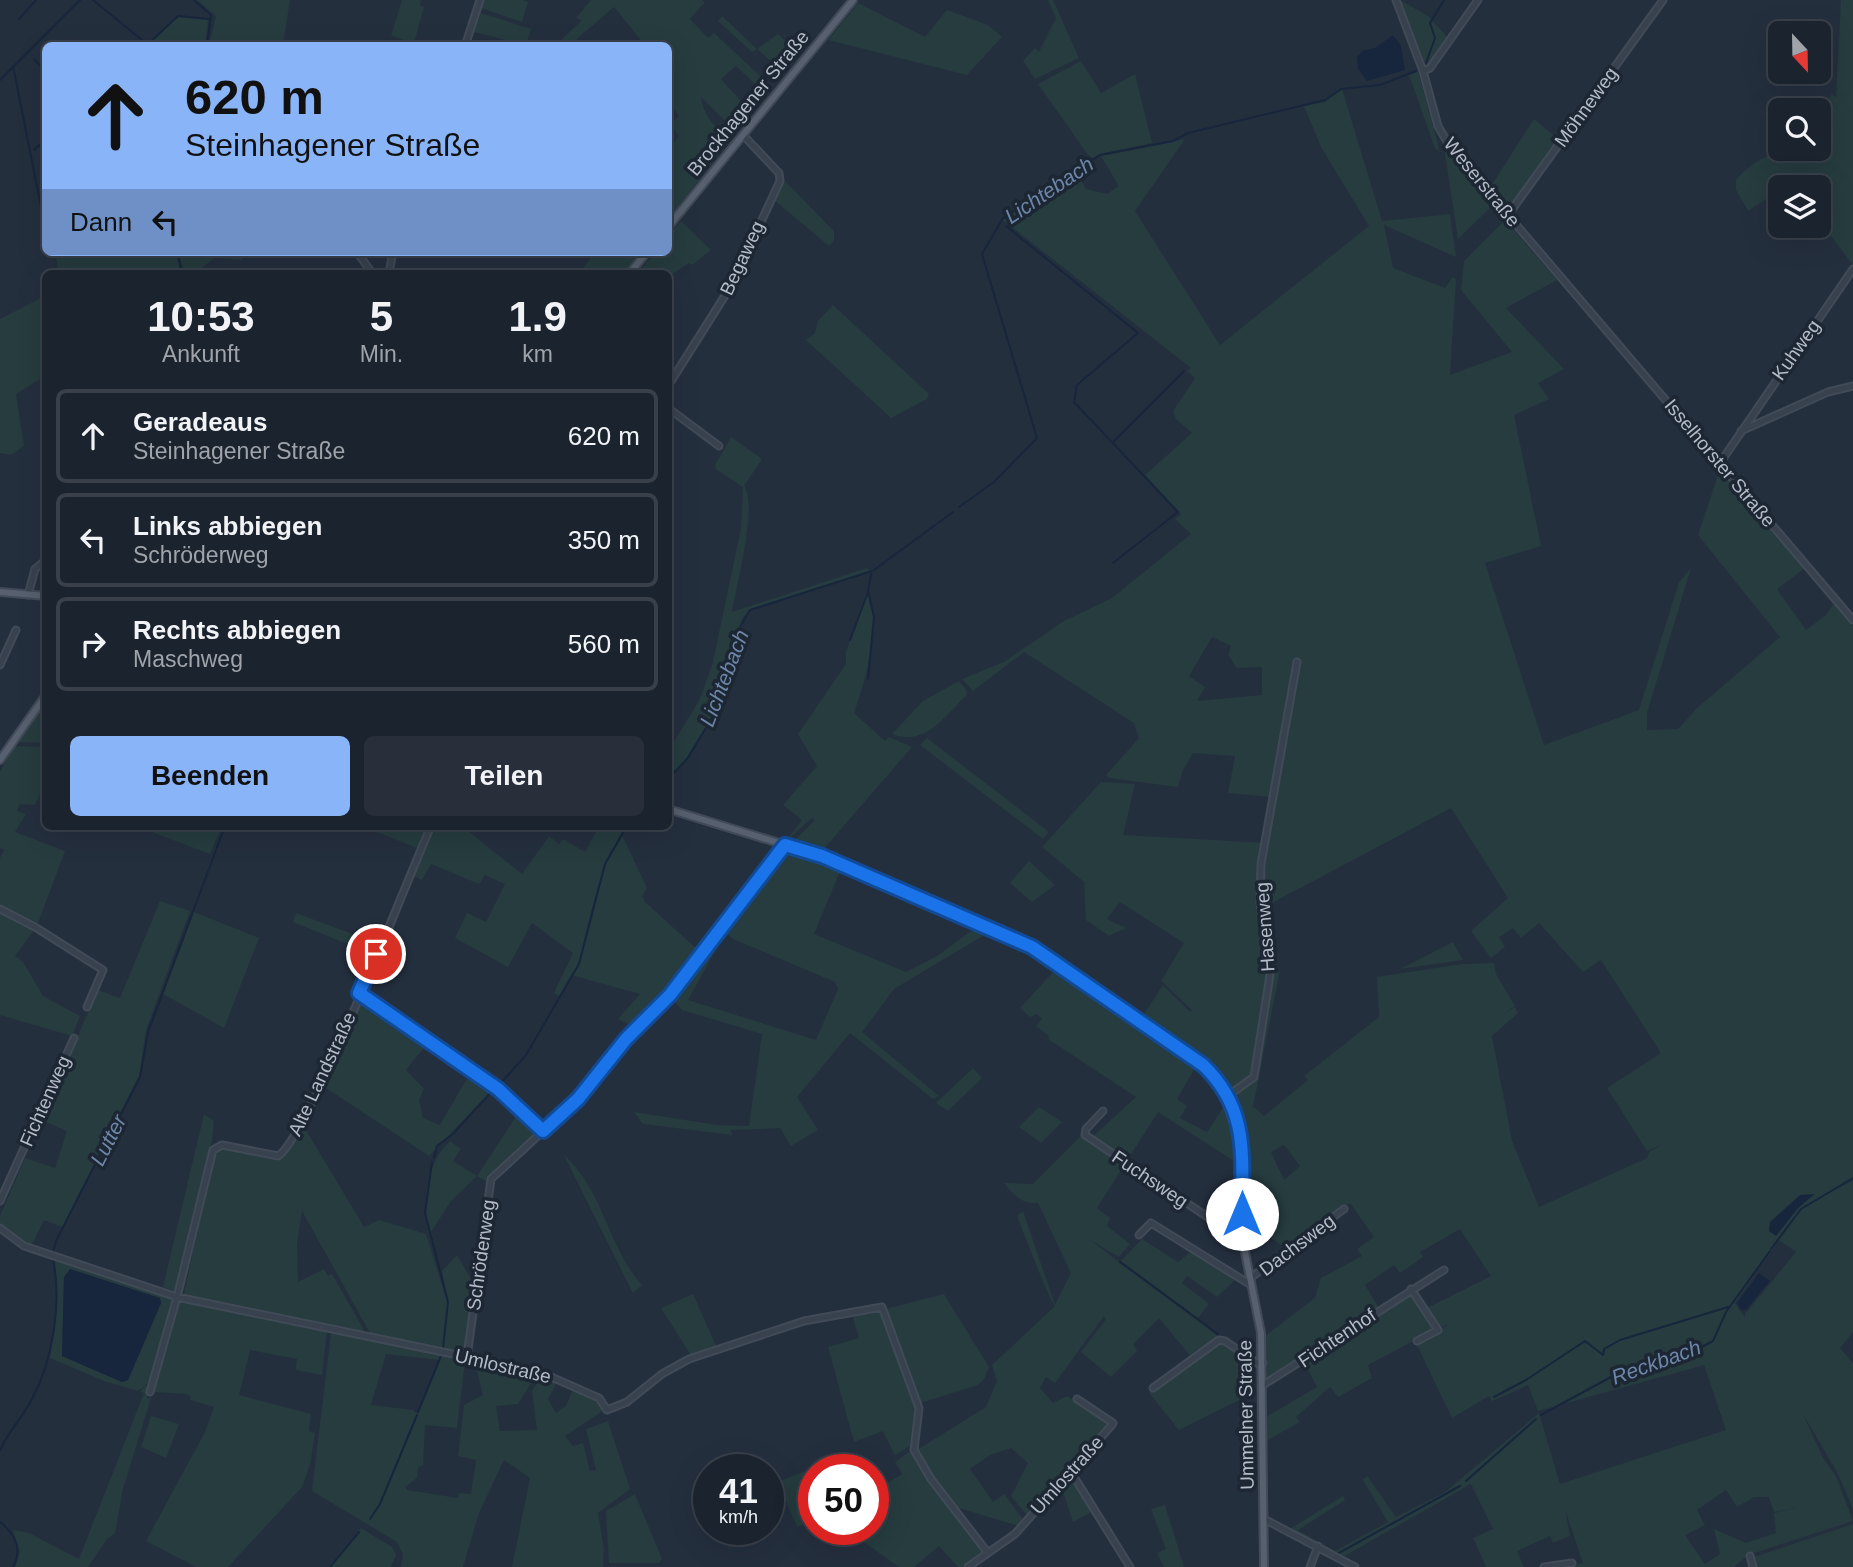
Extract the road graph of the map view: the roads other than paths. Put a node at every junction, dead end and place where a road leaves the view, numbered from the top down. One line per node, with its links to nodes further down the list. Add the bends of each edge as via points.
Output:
1 (480, 0): 6 (street)
2 (853, 0): 8 (main road, Brockhagener Straße)
3 (1396, 0): 7 (street, Weserstraße)
4 (1478, 0): 7 (street, via 1430,68)
5 (1663, 0): 9 (street, Möhneweg)
6 (467, 42)
7 (1423, 71): 9 (street, Weserstraße, via 1443,137)
8 (743, 135): 10 (main road, Brockhagener Straße); 15 (street, Begaweg, via 779,173 780,181 731,286)
9 (1508, 215): 14 (street, Weserstraße)
10 (672, 221)
11 (644, 256): 13 (main road)
12 (1853, 269): 18 (street, Kuhweg)
13 (632, 270)
14 (1586, 306): 20 (street, Isselhorster Straße)
15 (672, 380)
16 (1853, 386): 18 (street, via 1828,392)
17 (672, 411): 19 (street)
18 (1741, 431): 20 (street, Kuhweg)
19 (719, 446)
20 (1720, 463): 25 (street, Isselhorster Straße)
21 (42, 563): 23 (street, via 35,569)
22 (0, 592): 23 (main road)
23 (28, 595): 24 (main road)
24 (42, 596)
25 (1853, 620)
26 (16, 630): 28 (street)
27 (1297, 662): 38 (street, Hasenweg, via 1261,864 1260,903 1270,975 1254,1077)
28 (0, 665)
29 (42, 701): 30 (main road)
30 (0, 760)
31 (672, 810): 33 (main road, Ummelner Straße)
32 (429, 830): 35 (street, Alte Landstraße)
33 (785, 845): 38 (main road, Ummelner Straße, via 841,862 1048,957 1185,1051); 40 (street, Schröderweg, via 670,995 626,1039 578,1099)
34 (0, 909): 36 (street, via 103,970)
35 (359, 993): 40 (street, via 498,1089); 49 (street, Alte Landstraße, via 302,1124 282,1153 273,1156 222,1144 213,1150)
36 (87, 1007)
37 (74, 1038): 41 (street, Fichtenweg)
38 (1229, 1095): 45 (main road, Ummelner Straße, via 1240,1127)
39 (1103, 1111): 45 (street, Fuchsweg, via 1084,1131 1088,1138)
40 (543, 1131): 51 (street, Schröderweg, via 491,1179)
41 (0, 1202)
42 (1344, 1209): 47 (street, Dachsweg)
43 (0, 1228): 49 (street, Umlostraße, via 24,1246)
44 (1139, 1235): 47 (street, via 1151,1223)
45 (1242, 1237): 47 (main road, Ummelner Straße)
46 (1444, 1270): 48 (street, Fichtenhof)
47 (1250, 1282): 52 (main road, Ummelner Straße)
48 (1411, 1289): 50 (street, via 1438,1330); 53 (street, Fichtenhof)
49 (177, 1297): 51 (street, Umlostraße); 55 (street)
50 (1417, 1341)
51 (467, 1357): 60 (street, Umlostraße, via 559,1379 599,1398 607,1410 627,1402 690,1359 804,1321 882,1307 919,1408 914,1450 930,1479)
52 (1263, 1363): 53 (main road, Ummelner Straße); 54 (street, via 1219,1340)
53 (1263, 1385): 58 (main road, Ummelner Straße)
54 (1153, 1388)
55 (150, 1392)
56 (1077, 1399): 57 (street, Umlostraße, via 1113,1423)
57 (1070, 1472): 60 (street, Umlostraße, via 1015,1534); 65 (street)
58 (1264, 1519): 59 (street); 66 (main road, Ummelner Straße)
59 (1318, 1546): 63 (street); 67 (street)
60 (988, 1553): 64 (street, Umlostraße)
61 (1750, 1556): 69 (street)
62 (1572, 1563): 68 (street)
63 (1312, 1566)
64 (968, 1567)
65 (1129, 1567)
66 (1264, 1567)
67 (1355, 1567)
68 (1544, 1567)
69 (1753, 1567)

